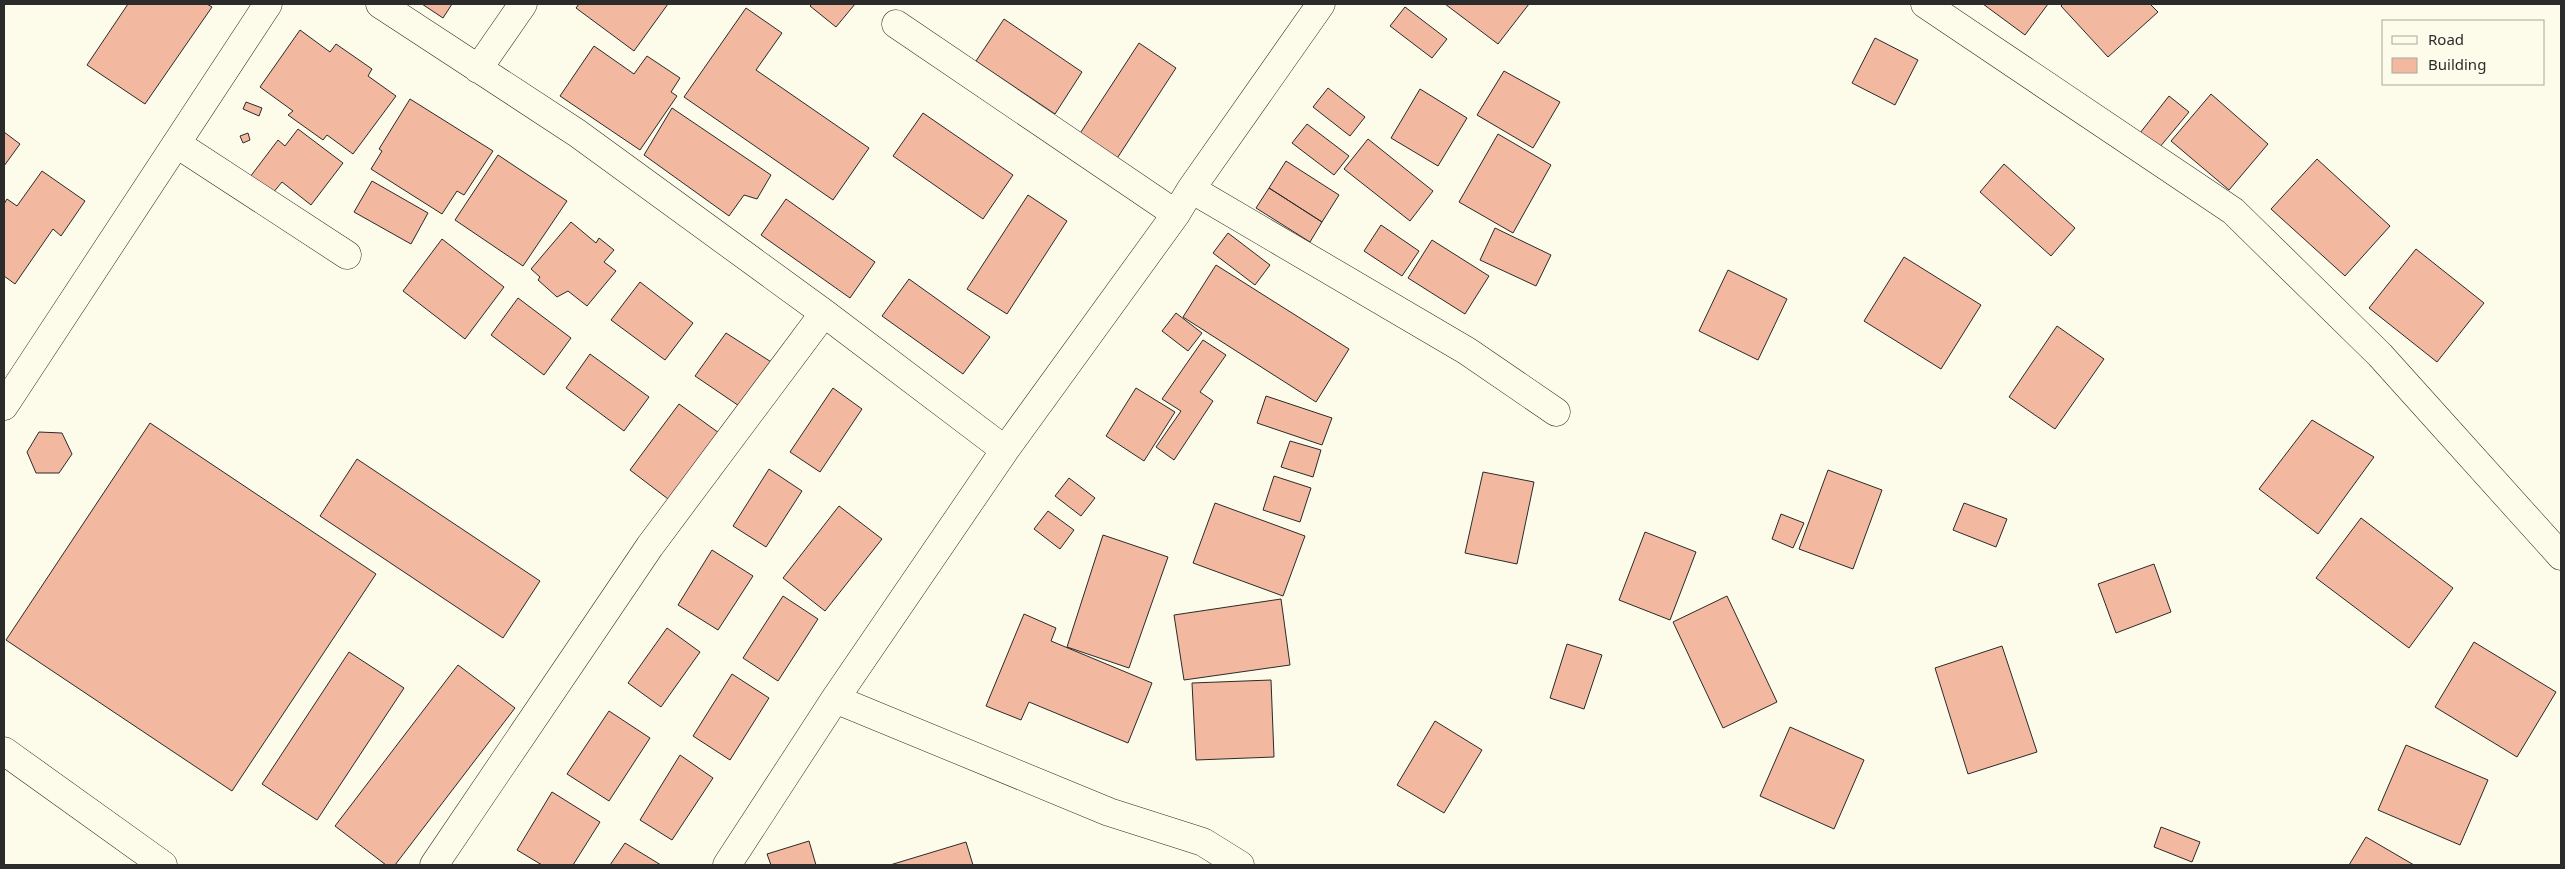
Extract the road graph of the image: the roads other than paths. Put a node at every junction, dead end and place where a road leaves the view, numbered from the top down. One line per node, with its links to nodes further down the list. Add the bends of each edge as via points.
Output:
1 (268, 4): 8 (street)
2 (380, 4): 7 (street)
3 (523, 4): 7 (street)
4 (1321, 4): 9 (street)
5 (1925, 4): 16 (street, via 2233,211 2380,355)
6 (896, 24): 10 (street)
7 (478, 68): 12 (street, via 577,133)
8 (177, 144): 11 (street); 13 (street)
9 (1191, 189): 10 (street); 14 (street, via 1467,351)
10 (1176, 214): 15 (street)
11 (347, 255)
12 (824, 314): 15 (street); 20 (street, via 650,546)
13 (4, 406)
14 (1556, 412)
15 (1005, 450): 17 (street)
16 (2561, 556)
17 (835, 699): 21 (street); 22 (street, via 1109,812 1203,842)
18 (4, 751): 19 (street)
19 (163, 865)
20 (434, 865)
21 (727, 865)
22 (1240, 865)

